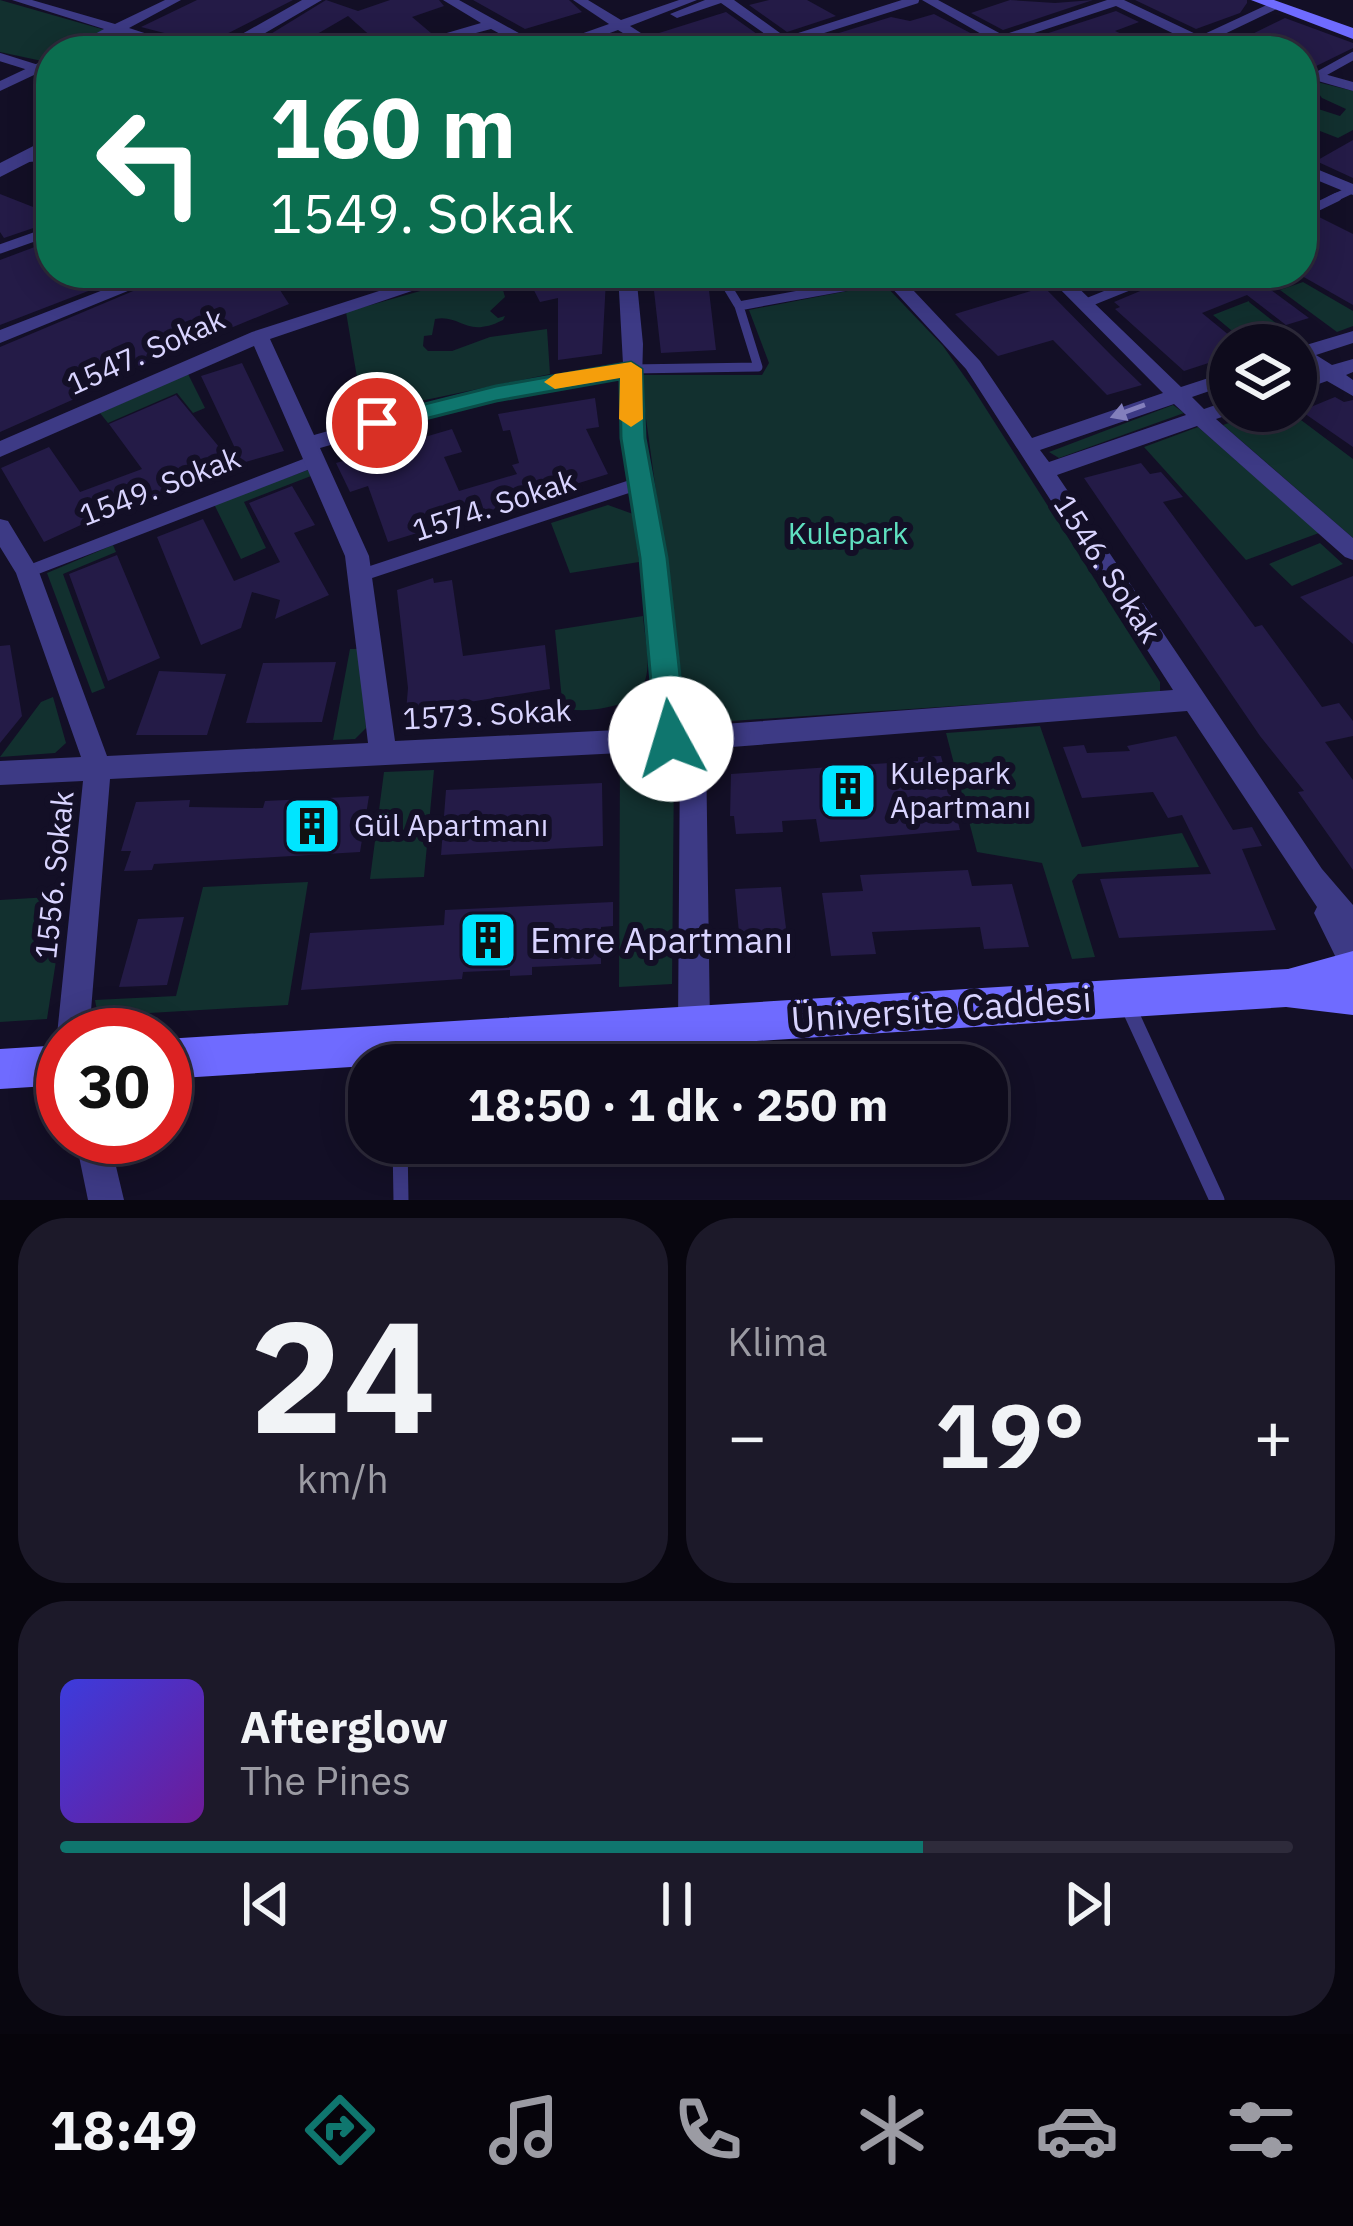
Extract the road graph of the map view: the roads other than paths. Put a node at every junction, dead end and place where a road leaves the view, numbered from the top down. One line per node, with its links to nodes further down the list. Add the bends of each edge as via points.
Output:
1 (19, 0): 14 (street)
2 (176, 0): 14 (street)
3 (314, 0): 18 (street)
4 (448, 0): 12 (street)
5 (579, 0): 13 (street)
6 (721, 0): 11 (street); 23 (street)
7 (915, 0): 24 (lane)
8 (928, 0): 25 (street)
9 (1115, 1): 26 (street); 27 (street)
10 (1276, 2): 15 (main road); 28 (street)
11 (682, 6): 13 (street)
12 (494, 24): 19 (street); 20 (street)
13 (626, 28): 21 (street); 22 (street)
14 (117, 29): 16 (street); 17 (street)
15 (1353, 30)
16 (102, 36)
17 (141, 36)
18 (250, 36)
19 (449, 36)
20 (516, 36)
21 (604, 36)
22 (639, 36)
23 (777, 36)
24 (819, 36)
25 (998, 36)
26 (1013, 36)
27 (1190, 36)
28 (1211, 36)
29 (1353, 56): 33 (lane)
30 (0, 57): 31 (lane)
31 (36, 66)
32 (36, 72): 34 (street)
33 (1317, 76): 35 (street)
34 (0, 87)
35 (1353, 87)
36 (36, 151): 37 (street)
37 (24, 158): 38 (lane); 39 (street)
38 (36, 158)
39 (0, 171)
40 (1317, 174): 41 (street)
41 (1353, 189): 42 (lane)
42 (1317, 207)
43 (36, 236): 44 (lane)
44 (0, 249)
45 (125, 288): 56 (street)
46 (369, 288): 55 (street, 1547. Sokak)
47 (628, 288): 61 (street)
48 (728, 288): 54 (lane)
49 (828, 288): 54 (lane)
50 (901, 288): 69 (street, 1546. Sokak, via 974,365)
51 (1068, 288): 53 (street)
52 (1124, 288): 53 (lane)
53 (1084, 304): 66 (street)
54 (739, 307): 61 (lane, via 758,368)
55 (260, 336): 70 (street, 1547. Sokak); 71 (street)
56 (0, 337)
57 (1353, 337): 58 (street)
58 (1317, 348)
59 (1317, 365): 62 (street)
60 (1353, 365): 62 (street)
61 (631, 369): 71 (street, 1549. Sokak, via 466,400); 73 (street)
62 (1330, 373): 63 (street); 65 (street)
63 (1317, 378)
64 (1209, 383): 66 (street)
65 (1353, 388)
66 (1176, 394): 68 (street); 69 (street, one-way to 69)
67 (1209, 414): 68 (street)
68 (1200, 417): 72 (street); 75 (street)
69 (1028, 447): 72 (street, 1546. Sokak)
70 (0, 450)
71 (313, 452): 76 (lane, 1549. Sokak); 77 (street)
72 (1044, 472): 78 (street, 1546. Sokak)
73 (640, 483): 77 (lane, 1574. Sokak); 79 (street)
74 (0, 527): 76 (street, 1556. Sokak)
75 (1353, 551)
76 (27, 572): 81 (street, 1556. Sokak)
77 (362, 574): 80 (street)
78 (1192, 700): 79 (street, 1573. Sokak); 83 (street, 1546. Sokak)
79 (682, 738): 80 (street, 1573. Sokak); 91 (street)
80 (383, 754): 81 (street, 1573. Sokak)
81 (98, 767): 82 (street, 1573. Sokak); 90 (street, 1556. Sokak)
82 (0, 773)
83 (1312, 879): 84 (street, 1546. Sokak); 85 (street, 1546. Sokak)
84 (1353, 928)
85 (1353, 959)
86 (1353, 970): 87 (main road, Üniversite Caddesi)
87 (1286, 988): 88 (main road, Üniversite Caddesi); 89 (main road, Üniversite Caddesi)
88 (1353, 995)
89 (1124, 997): 91 (main road, Üniversite Caddesi); 101 (lane)
90 (76, 1008)
91 (694, 1025): 92 (main road, Üniversite Caddesi)
92 (499, 1044)
93 (348, 1055): 94 (main road, Üniversite Caddesi)
94 (192, 1058)
95 (36, 1067): 96 (main road)
96 (0, 1069)
97 (98, 1164): 99 (street)
98 (400, 1164): 100 (lane)
99 (106, 1200)
100 (401, 1200)
101 (1217, 1200)

